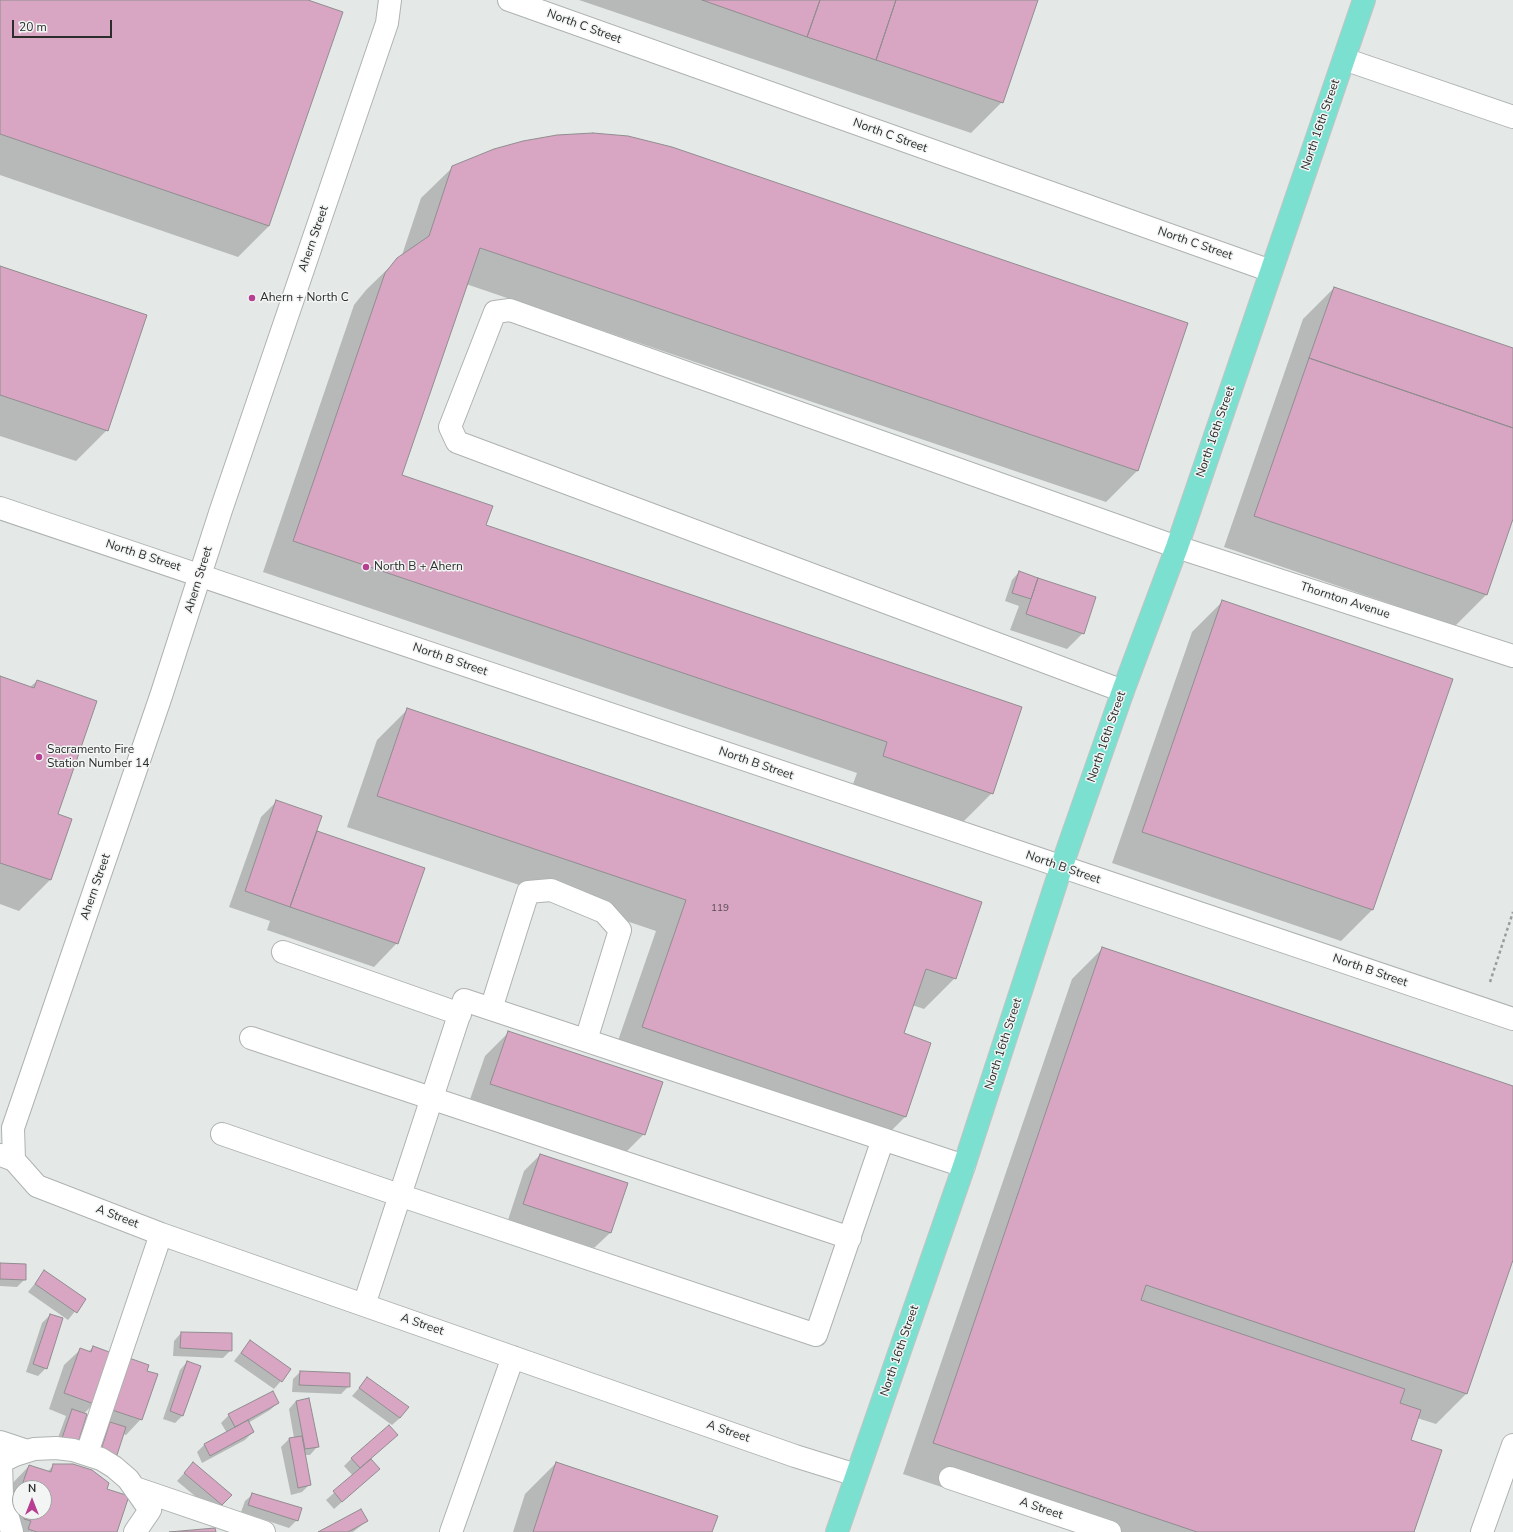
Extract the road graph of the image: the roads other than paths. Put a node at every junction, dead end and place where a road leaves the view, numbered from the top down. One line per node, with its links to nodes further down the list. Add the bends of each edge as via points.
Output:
1 (390, 0): 9 (street, Ahern Street, via 387,23)
2 (509, 0): 6 (street, North C Street)
3 (1364, 0): 4 (main road, North 16th Street)
4 (1344, 59): 5 (street); 6 (main road, North 16th Street)
5 (1513, 117)
6 (1271, 271): 8 (main road, North 16th Street)
7 (0, 508): 9 (street, North B Street)
8 (1177, 547): 10 (street, Thornton Avenue); 11 (main road, North 16th Street); 11 (street, Thornton Avenue, via 510,310 495,312 450,427 456,442)
9 (201, 575): 12 (street, North B Street); 22 (street, Ahern Street, via 162,696 13,1128)
10 (1513, 656)
11 (1123, 691): 12 (main road, North 16th Street)
12 (1061, 868): 16 (street, North B Street); 23 (main road, North 16th Street)
13 (283, 952): 15 (street)
14 (491, 1008): 15 (street, via 464,1000); 18 (street); 18 (street, via 528,892 551,890 604,912 620,930)
15 (460, 1014): 19 (street)
16 (1513, 1019)
17 (251, 1038): 19 (street)
18 (586, 1040): 21 (street)
19 (431, 1098): 24 (street); 26 (street)
20 (222, 1134): 24 (street)
21 (883, 1139): 23 (street); 26 (street)
22 (7, 1158): 25 (street, A Street, via 37,1186)
23 (964, 1166): 33 (main road, North 16th Street)
24 (399, 1195): 26 (street, via 816,1335); 27 (street)
25 (161, 1234): 27 (street, A Street); 32 (street)
26 (850, 1238)
27 (364, 1305): 28 (street, A Street)
28 (513, 1357): 33 (street, A Street); 39 (street)
29 (0, 1442): 31 (street)
30 (1513, 1444): 42 (street)
31 (27, 1451): 32 (street, via 56,1448); 36 (street, via 1,1462 2,1496)
32 (87, 1453): 35 (street, via 114,1466)
33 (856, 1475): 40 (main road, North 16th Street)
34 (950, 1478): 41 (street, A Street)
35 (135, 1488): 37 (street, via 150,1510); 38 (street)
36 (12, 1532)
37 (134, 1532)
38 (264, 1532)
39 (451, 1532)
40 (837, 1532)
41 (1110, 1532)
42 (1482, 1532)

